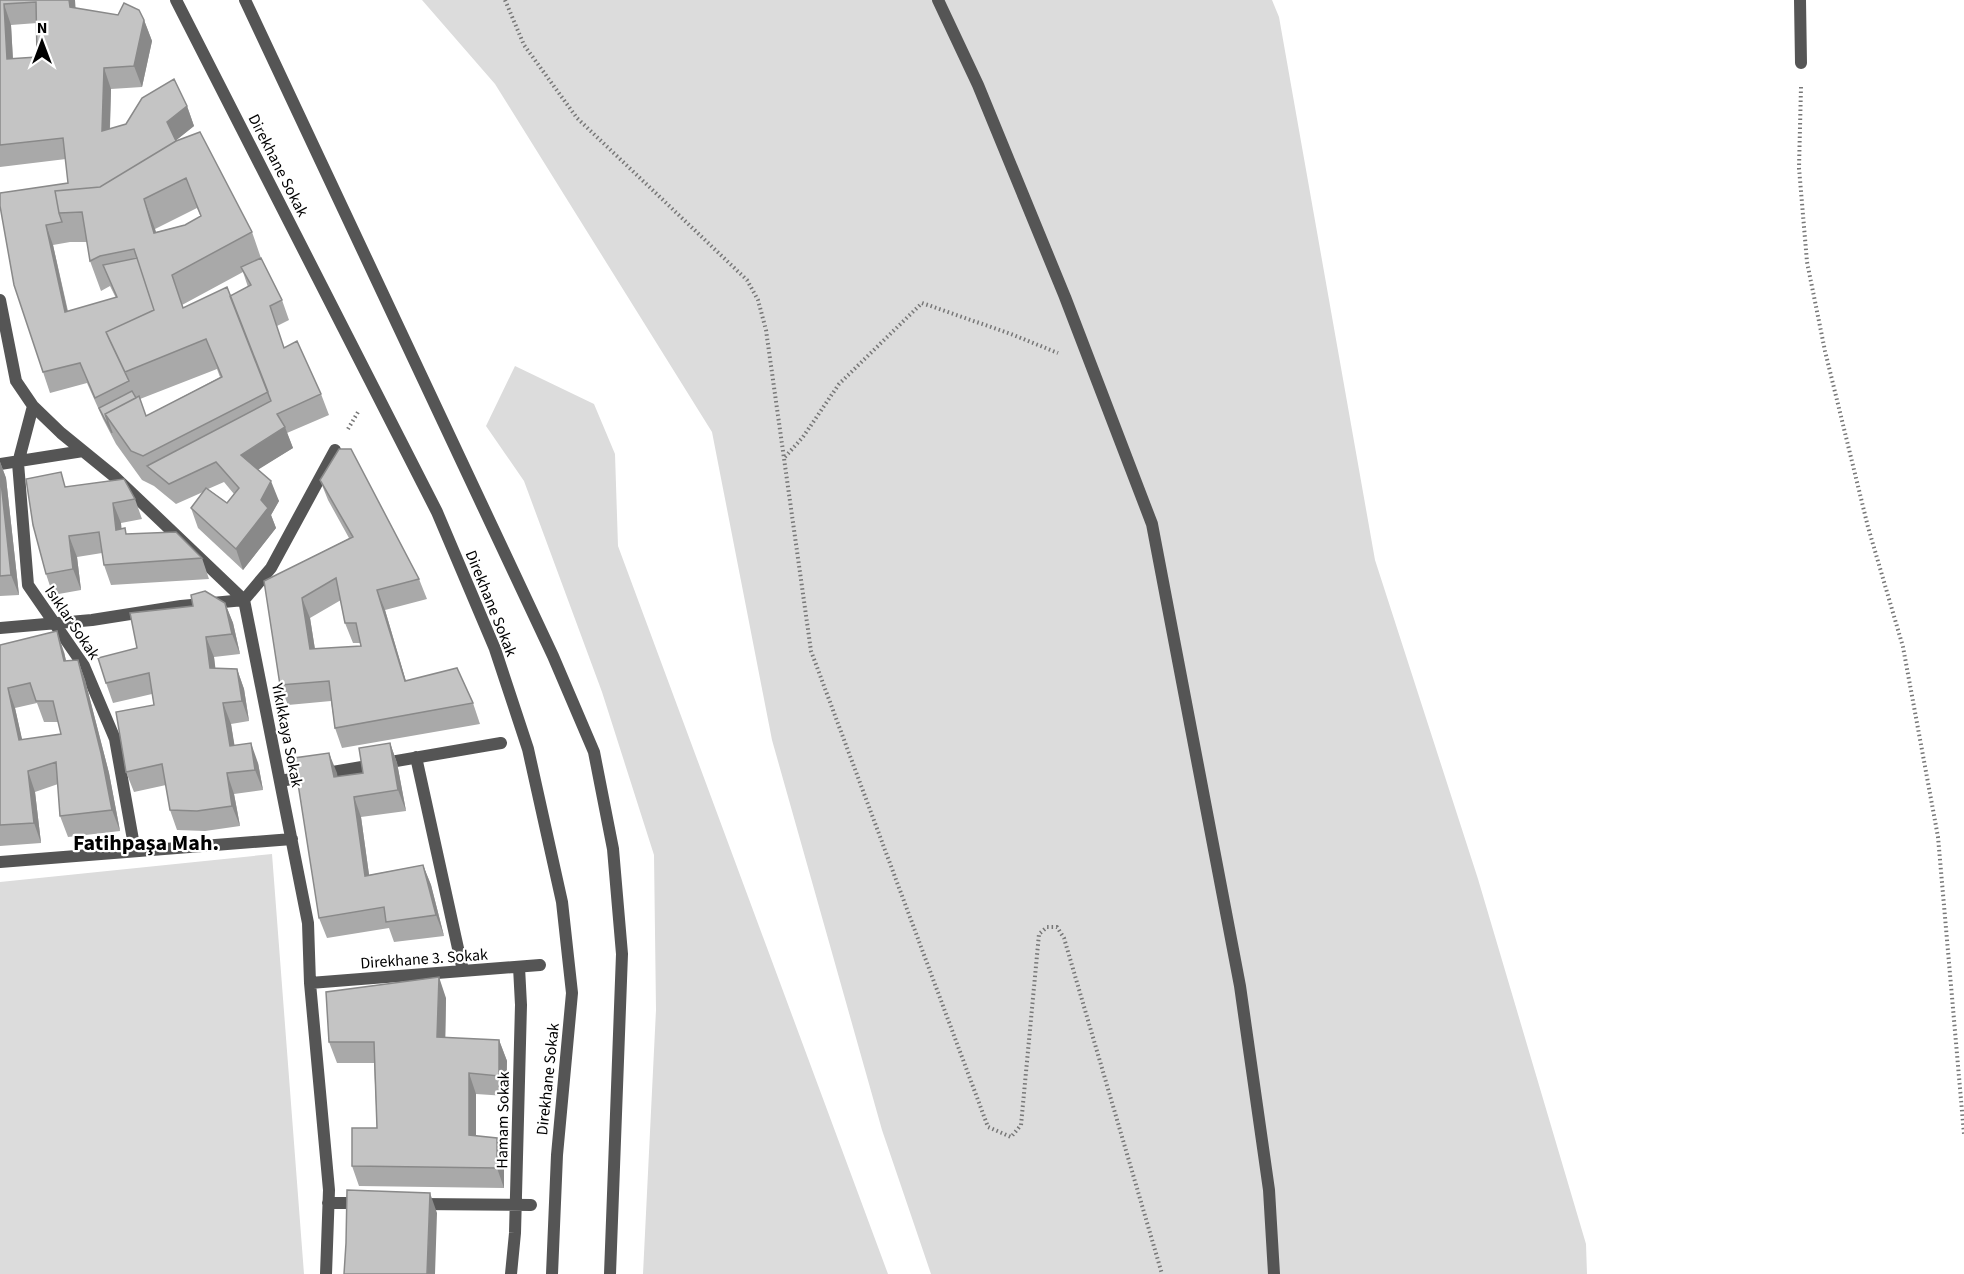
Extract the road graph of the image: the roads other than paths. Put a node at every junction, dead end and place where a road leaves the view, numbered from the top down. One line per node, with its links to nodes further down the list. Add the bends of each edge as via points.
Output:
1 (176, 0): 32 (street, Direkhane Sokak, via 437,512 495,649 528,749 562,902 572,993 556,1155)
2 (245, 0): 33 (street, via 538,624 594,752 613,849 622,954)
3 (938, 0): 34 (street, via 978,85 1152,524 1240,986 1269,1190)
4 (1800, 0): 5 (street)
5 (1801, 63)
6 (0, 300): 7 (street, via 16,381)
7 (33, 406): 9 (street); 10 (street, Isıklar Sokak)
8 (335, 450): 12 (street, via 271,568)
9 (83, 451): 10 (street); 12 (street)
10 (18, 463): 11 (street); 13 (street, Isıklar Sokak, via 28,585)
11 (0, 464)
12 (244, 600): 13 (street); 17 (street, Yıkıkkaya Sokak)
13 (54, 623): 14 (street); 19 (street, Isıklar Sokak, via 84,666 115,739)
14 (0, 628)
15 (501, 743): 16 (street)
16 (416, 758): 17 (street); 23 (street)
17 (280, 781): 18 (street, Yıkıkkaya Sokak)
18 (292, 839): 19 (street); 24 (street, Yıkıkkaya Sokak, via 308,923)
19 (135, 851): 20 (street)
20 (0, 862)
21 (540, 965): 22 (street, Direkhane 3. Sokak)
22 (519, 967): 23 (street, Direkhane 3. Sokak); 29 (street, Hamam Sokak)
23 (463, 971): 24 (street, Direkhane 3. Sokak)
24 (310, 983): 25 (street, Yıkıkkaya Sokak)
25 (328, 1203): 26 (street); 30 (street, Yıkıkkaya Sokak)
26 (375, 1203)
27 (410, 1204): 29 (street)
28 (531, 1204): 29 (street)
29 (516, 1205): 31 (street, Hamam Sokak)
30 (326, 1274)
31 (511, 1274)
32 (552, 1274)
33 (609, 1274)
34 (1274, 1274)

